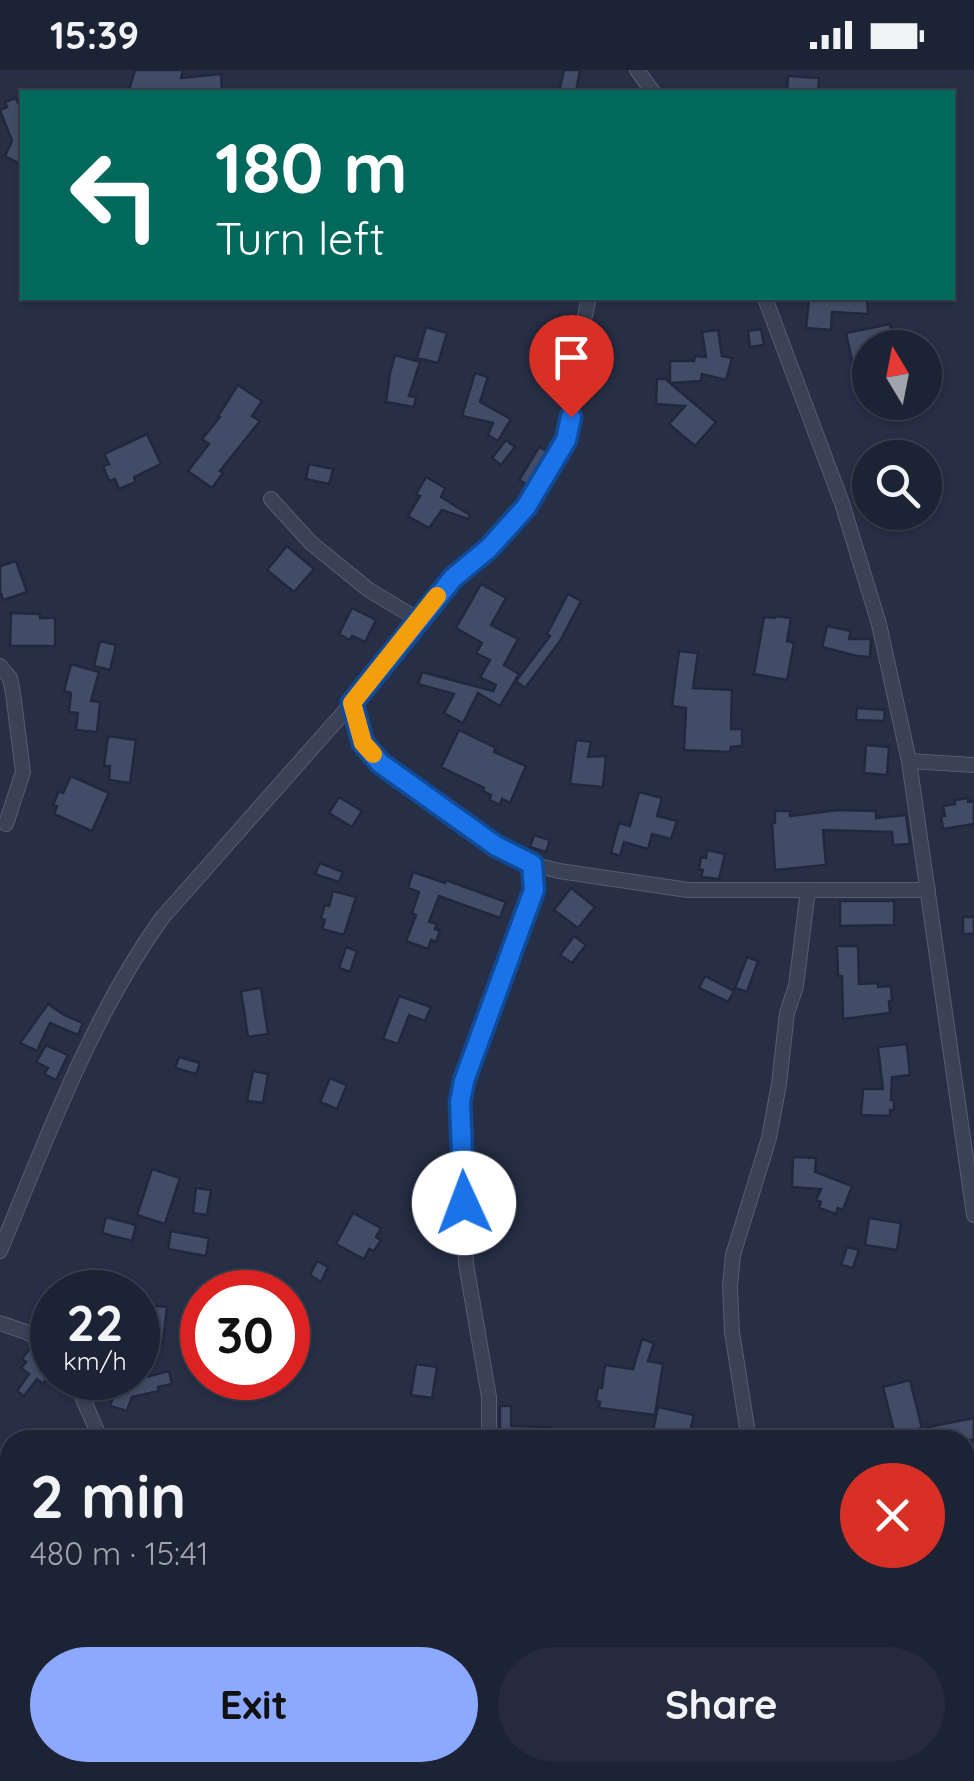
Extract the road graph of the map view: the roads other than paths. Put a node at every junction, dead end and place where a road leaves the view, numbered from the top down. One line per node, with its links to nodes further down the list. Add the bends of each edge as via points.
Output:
1 (636, 70): 2 (street)
2 (651, 90)
3 (589, 300): 6 (street, via 566,440 526,507)
4 (766, 300): 9 (street, via 848,520)
5 (271, 500): 6 (street, via 311,543)
6 (419, 620): 8 (street)
7 (0, 666): 11 (street, via 10,678 23,772)
8 (352, 703): 12 (street, via 363,743 380,763); 19 (street, via 141,947 55,1119)
9 (910, 761): 10 (street); 16 (street)
10 (974, 765)
11 (6, 824)
12 (532, 864): 13 (street); 14 (street)
13 (559, 871): 14 (street); 15 (street, via 688,890)
14 (534, 890): 24 (street, via 460,1102 466,1264)
15 (808, 890): 16 (street); 25 (street, via 769,1138 732,1255 732,1332)
16 (928, 890): 17 (street)
17 (972, 1179): 18 (street)
18 (974, 1216)
19 (0, 1251)
20 (0, 1323): 21 (street)
21 (30, 1334)
22 (84, 1400): 23 (street)
23 (97, 1430)
24 (489, 1430)
25 (747, 1430)

